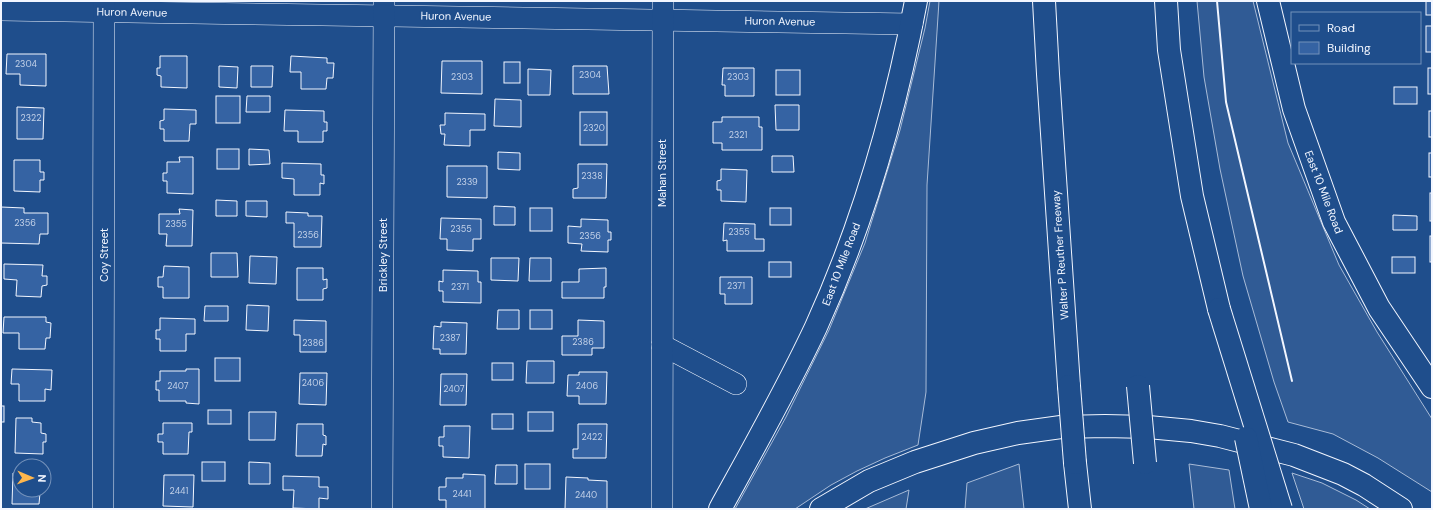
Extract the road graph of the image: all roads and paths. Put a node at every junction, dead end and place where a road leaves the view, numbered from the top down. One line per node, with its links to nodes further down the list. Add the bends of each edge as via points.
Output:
1 (916, 1): 9 (main road, East 10 Mile Road)
2 (1044, 1): 21 (main road, Walter P Reuther Freeway, bridge, via 1069,386)
3 (1166, 1): 10 (main road, via 1169,50 1192,196)
4 (1268, 1): 14 (main road, East 10 Mile Road, via 1294,109 1334,222 1378,308)
5 (104, 6): 6 (street, Huron Avenue); 7 (street, Huron Avenue); 16 (street, Coy Street)
6 (384, 8): 8 (street, Huron Avenue); 17 (street, Brickley Street)
7 (1, 10)
8 (663, 10): 9 (street, Huron Avenue); 11 (street, Mahan Street)
9 (912, 24): 19 (main road, East 10 Mile Road, via 873,176 847,250 816,327)
10 (1219, 309): 22 (main road, bridge); 23 (main road, bridge)
11 (662, 345): 12 (street); 18 (street, Mahan Street)
12 (736, 384)
13 (1138, 386): 15 (main road, bridge)
14 (1432, 387)
15 (1145, 463)
16 (103, 509)
17 (382, 509)
18 (662, 509)
19 (720, 509)
20 (821, 509): 24 (main road, via 869,481 915,462 974,443 1061,427 1112,426 1198,432 1294,455 1343,474)
21 (1080, 509)
22 (1260, 509)
23 (1281, 509)
24 (1401, 509)

